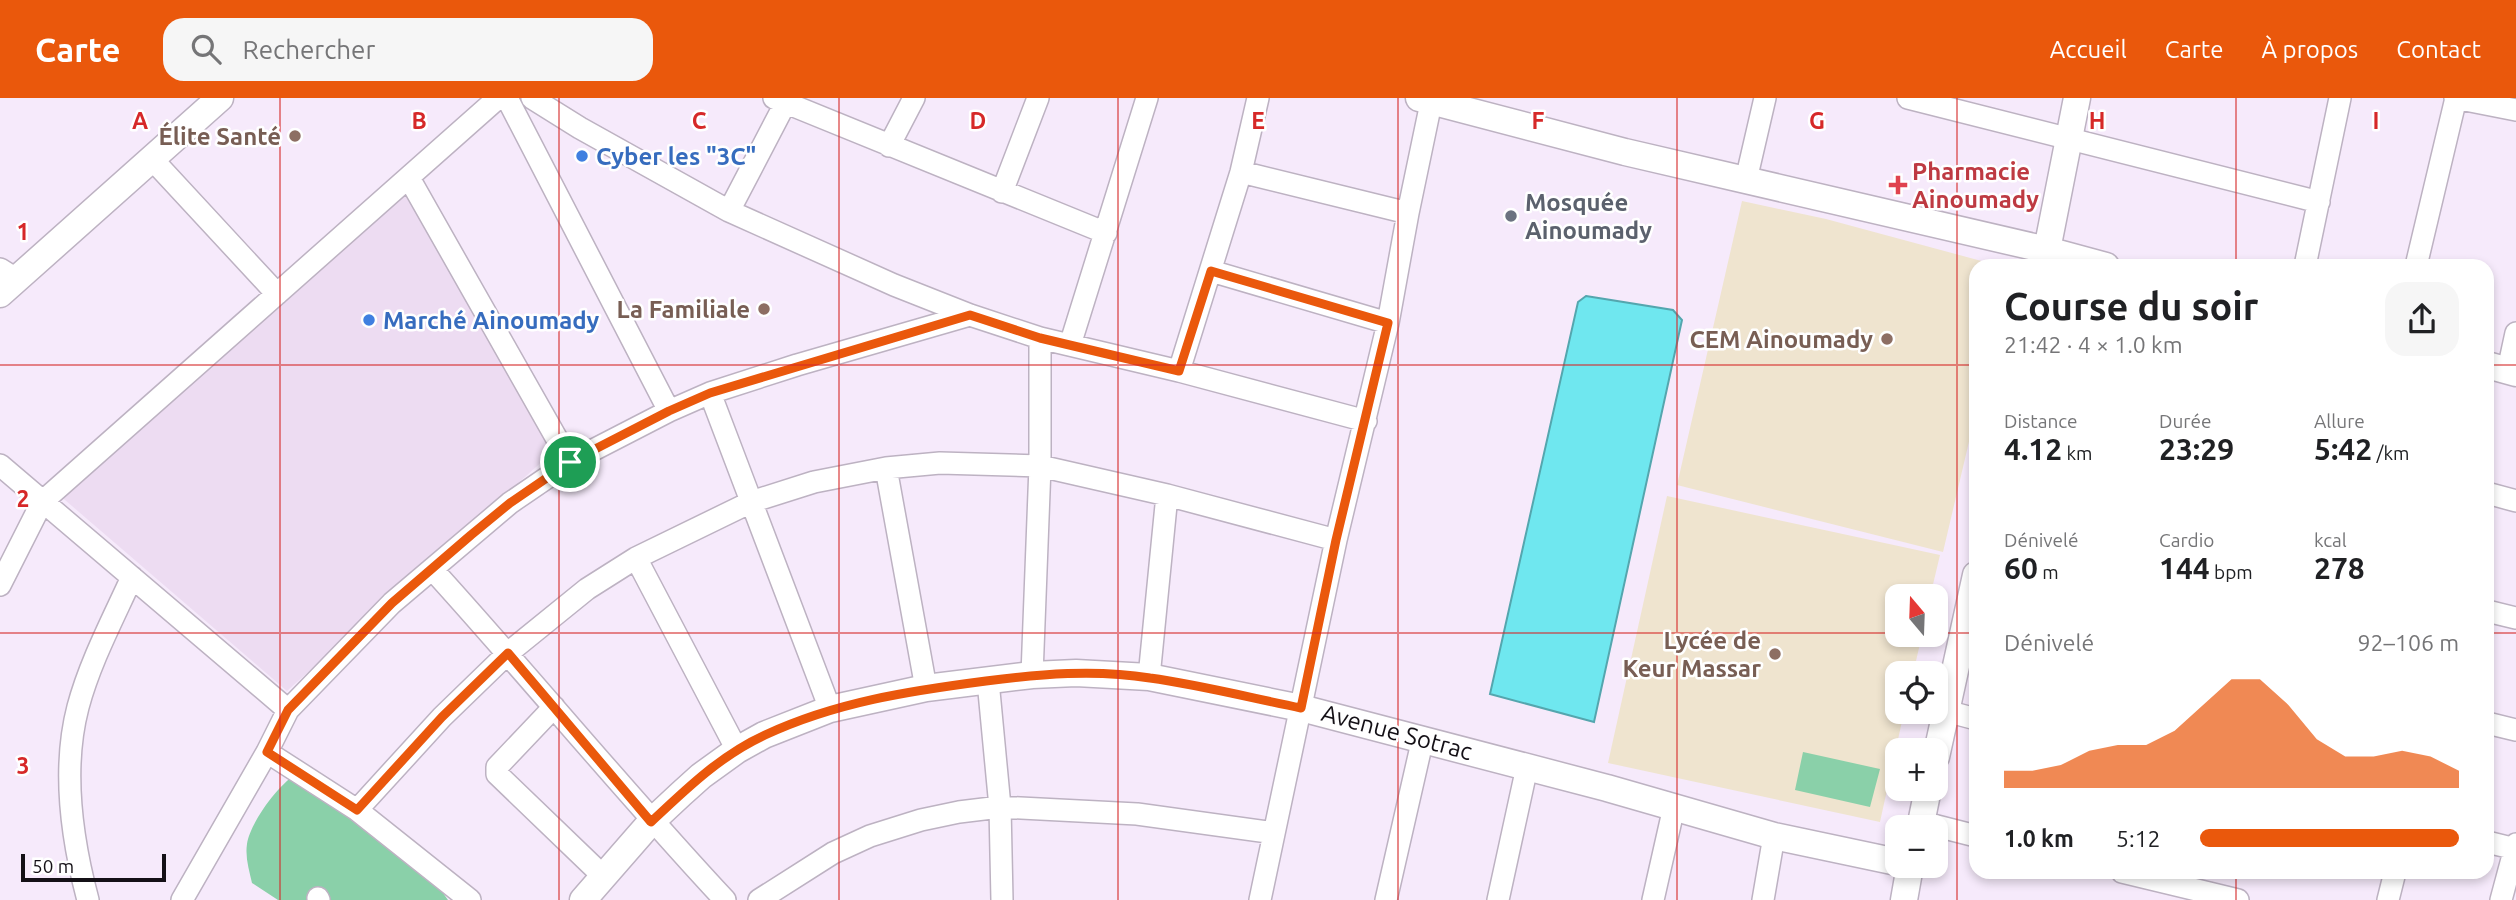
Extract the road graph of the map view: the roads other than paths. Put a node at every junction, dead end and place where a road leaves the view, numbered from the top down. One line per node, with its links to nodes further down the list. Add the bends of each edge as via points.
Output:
1 (220, 98): 19 (street)
2 (498, 98): 21 (street)
3 (507, 98): 42 (street)
4 (532, 98): 25 (street)
5 (914, 98): 18 (street)
6 (1038, 98): 23 (street)
7 (1147, 98): 27 (street)
8 (1258, 98): 20 (street)
9 (1765, 98): 22 (street)
10 (1908, 98): 17 (street)
11 (2077, 98): 17 (street)
12 (2338, 98): 24 (street)
13 (2456, 98): 16 (street); 30 (street)
14 (1427, 99): 22 (street); 26 (street)
15 (782, 100): 18 (street); 25 (street)
16 (2516, 110)
17 (2068, 137): 24 (street); 28 (street)
18 (889, 146): 23 (street)
19 (152, 159): 32 (street); 33 (street)
20 (1241, 172): 26 (street); 31 (street)
21 (409, 178): 33 (street); 44 (street)
22 (1746, 180): 28 (street)
23 (1002, 191): 27 (street)
24 (2319, 202): 29 (street)
25 (729, 211): 34 (street)
26 (1408, 213): 35 (street)
27 (1106, 233): 38 (street)
28 (2046, 258)
29 (2307, 259)
30 (2418, 259)
31 (1211, 271): 35 (street); 40 (street)
32 (5, 281)
33 (277, 295): 51 (street)
34 (970, 315): 37 (street); 41 (street)
35 (1388, 323): 43 (street)
36 (2516, 333): 39 (street)
37 (1040, 338): 38 (street); 46 (street)
38 (1069, 345): 40 (street)
39 (2503, 370)
40 (1179, 371): 43 (street)
41 (710, 393): 42 (street); 52 (street)
42 (669, 411): 44 (street)
43 (1366, 421): 53 (street)
44 (570, 462): 55 (street, via 510,503)
45 (0, 465): 51 (street)
46 (1040, 466): 47 (street, via 940,463); 48 (street); 62 (street)
47 (886, 468): 52 (street, via 814,482); 65 (street)
48 (1167, 495): 53 (street); 63 (street)
49 (2494, 495): 50 (street)
50 (2516, 501)
51 (42, 502): 56 (street); 57 (street)
52 (751, 502): 54 (street); 69 (street)
53 (1336, 540): 68 (street)
54 (636, 558): 61 (street, via 587,589); 76 (street)
55 (432, 569): 61 (street); 70 (street, via 392,603)
56 (132, 577): 70 (street); 94 (street, via 93,662 72,739 75,830)
57 (0, 585)
58 (1969, 607): 66 (street)
59 (2494, 613): 60 (street)
60 (2516, 618)
61 (508, 653): 67 (street); 81 (street)
62 (1032, 675): 63 (street, Avenue Sotrac); 64 (street, Avenue Sotrac)
63 (1149, 677): 68 (street, Avenue Sotrac)
64 (988, 681): 65 (street, Avenue Sotrac); 79 (street)
65 (926, 688): 69 (street, Avenue Sotrac)
66 (1948, 702)
67 (554, 707): 82 (street); 90 (street, via 497,767 497,774)
68 (1301, 708): 75 (street, Avenue Sotrac); 84 (street)
69 (830, 709): 76 (street, Avenue Sotrac)
70 (288, 710): 77 (street)
71 (1948, 712): 72 (street)
72 (1969, 717)
73 (2494, 725): 74 (street)
74 (2516, 730)
75 (1423, 738): 78 (street, Avenue Sotrac); 102 (street)
76 (737, 750): 82 (street, Avenue Sotrac)
77 (267, 752): 81 (street); 95 (street)
78 (1527, 766): 80 (street, Avenue Sotrac); 103 (street)
79 (1000, 807): 84 (street, via 1137,814); 99 (street, via 921,820 870,836 833,853); 100 (street)
80 (1674, 807): 86 (street, Avenue Sotrac); 104 (street)
81 (357, 810): 96 (street)
82 (651, 822): 90 (street, Avenue Sotrac); 98 (street)
83 (1948, 830): 85 (street)
84 (1274, 833): 101 (street)
85 (1969, 835)
86 (1774, 836): 89 (street, Avenue Sotrac); 105 (street)
87 (2494, 843): 88 (street)
88 (2516, 847): 109 (street)
89 (1885, 859)
90 (603, 876): 97 (street, Avenue Sotrac)
91 (1908, 878): 106 (street)
92 (2151, 879): 107 (street)
93 (2393, 879): 108 (street)
94 (88, 900)
95 (182, 900)
96 (470, 900)
97 (583, 900)
98 (725, 900)
99 (759, 900)
100 (1002, 900)
101 (1260, 900)
102 (1386, 900)
103 (1498, 900)
104 (1654, 900)
105 (1763, 900)
106 (1903, 900)
107 (2238, 900)
108 (2388, 900)
109 (2501, 900)

